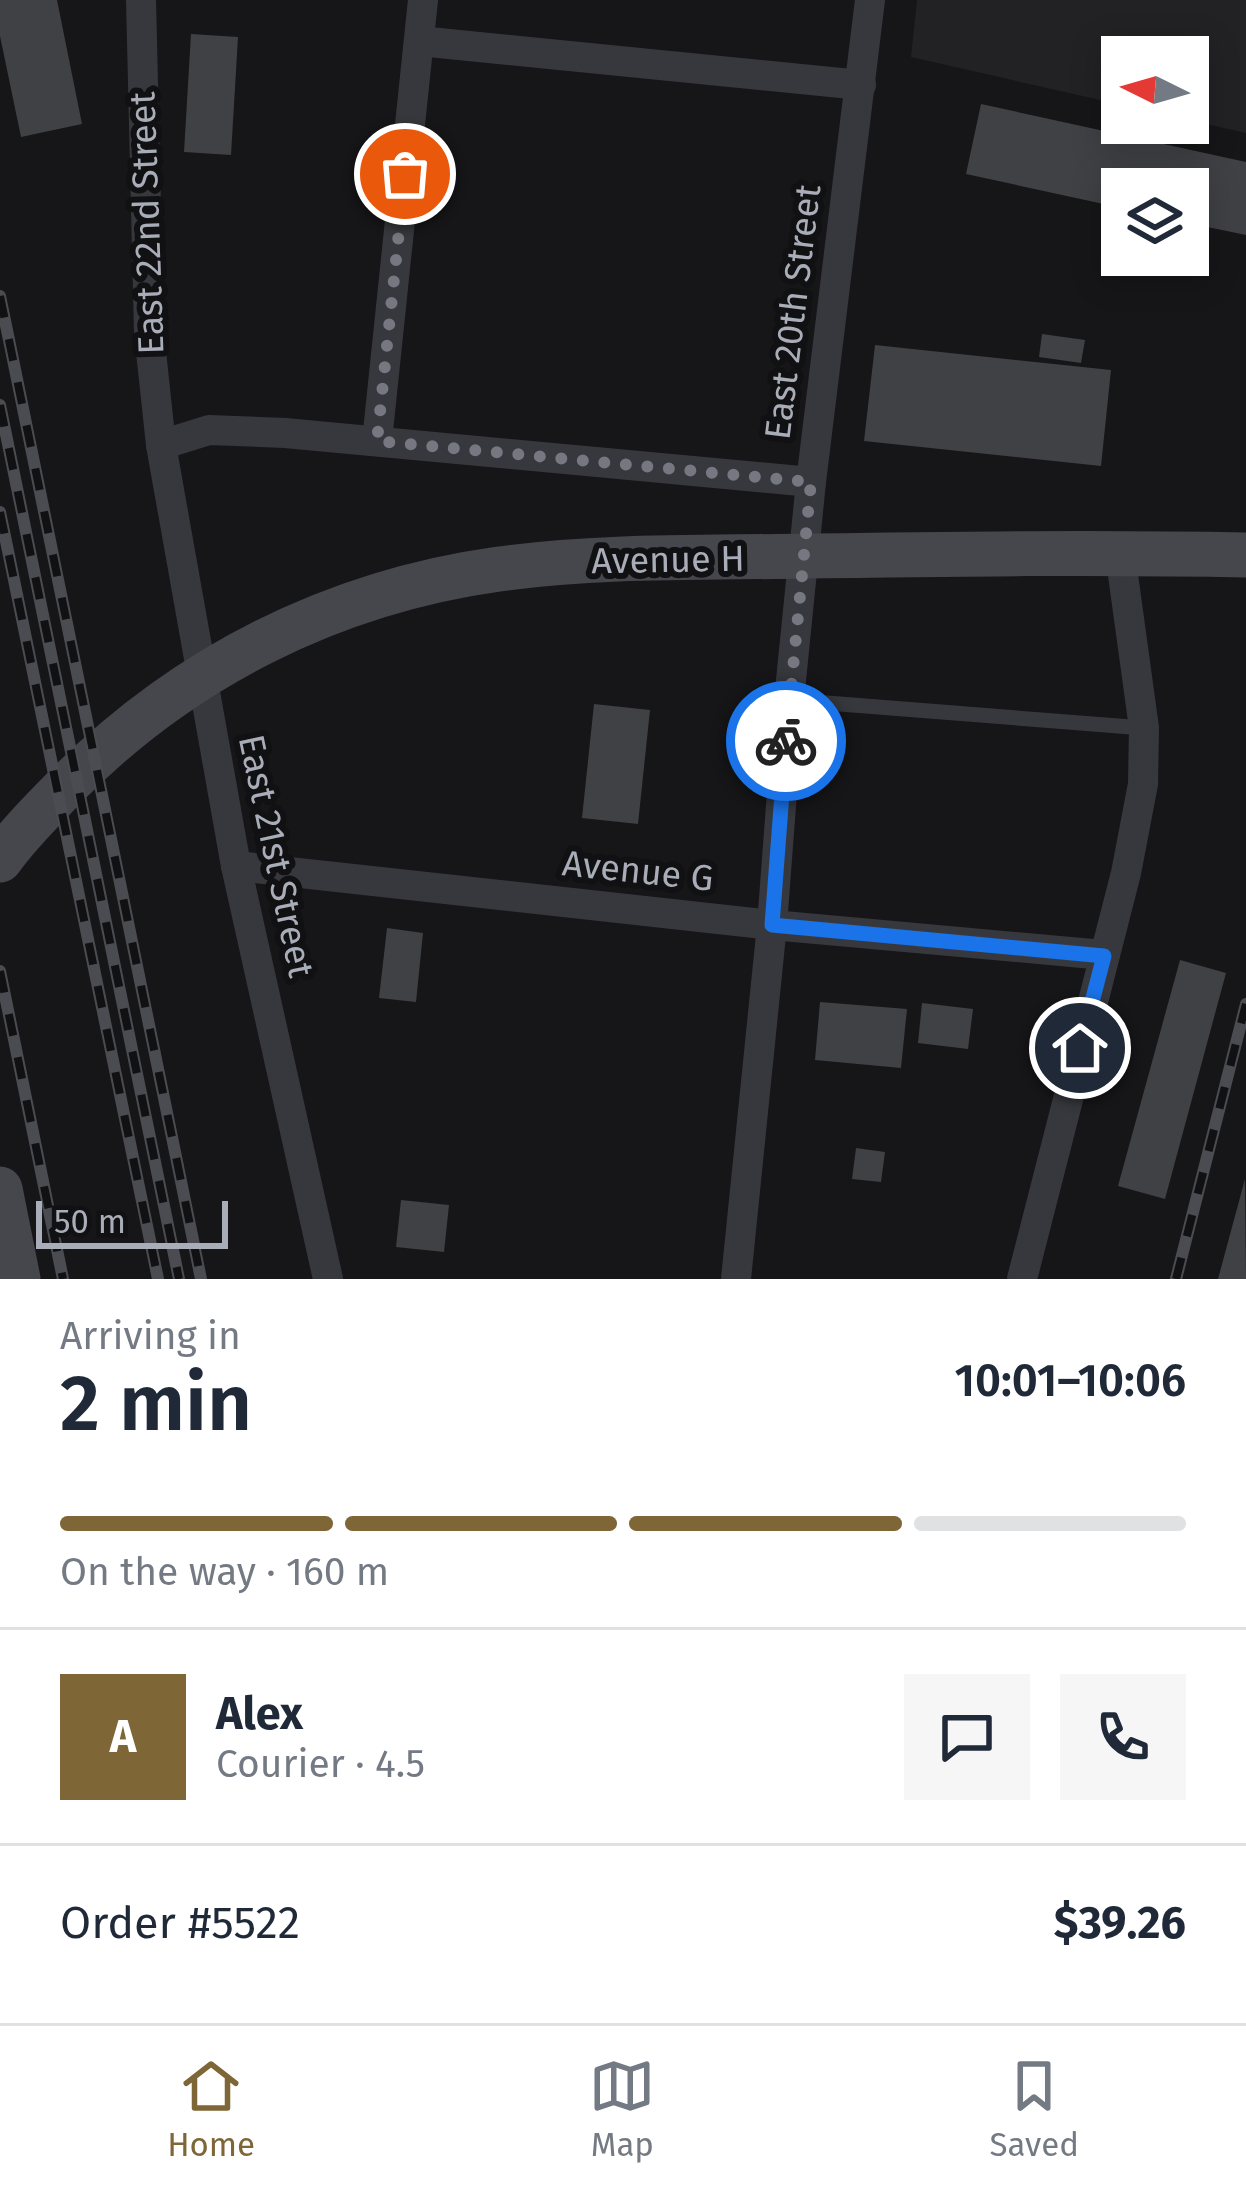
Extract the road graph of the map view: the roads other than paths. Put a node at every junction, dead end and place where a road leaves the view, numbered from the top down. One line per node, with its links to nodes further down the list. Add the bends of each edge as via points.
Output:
1 (141, 0): 7 (street, East 22nd Street, via 148,333)
2 (423, 0): 4 (street)
3 (870, 0): 5 (street, East 20th Street)
4 (419, 41): 5 (street); 6 (street)
5 (861, 85): 8 (street, East 20th Street)
6 (377, 441): 7 (street, via 209,430); 8 (street)
7 (160, 446): 14 (street, East 21st Street)
8 (811, 482): 11 (street, East 20th Street)
9 (1120, 553): 10 (street, Avenue H); 12 (street); 13 (street, Avenue H, via 563,562 378,595 250,646 201,675 85,767)
10 (1246, 555)
11 (789, 700): 12 (lane); 15 (street, East 20th Street)
12 (1144, 728): 16 (street, via 1143,784)
13 (0, 860)
14 (236, 866): 15 (street, Avenue G); 19 (street, East 21st Street)
15 (772, 925): 16 (street, Avenue G); 20 (street, East 20th Street)
16 (1104, 956): 21 (street)
17 (0, 1189): 18 (street)
18 (19, 1279)
19 (328, 1279)
20 (736, 1279)
21 (1022, 1279)

